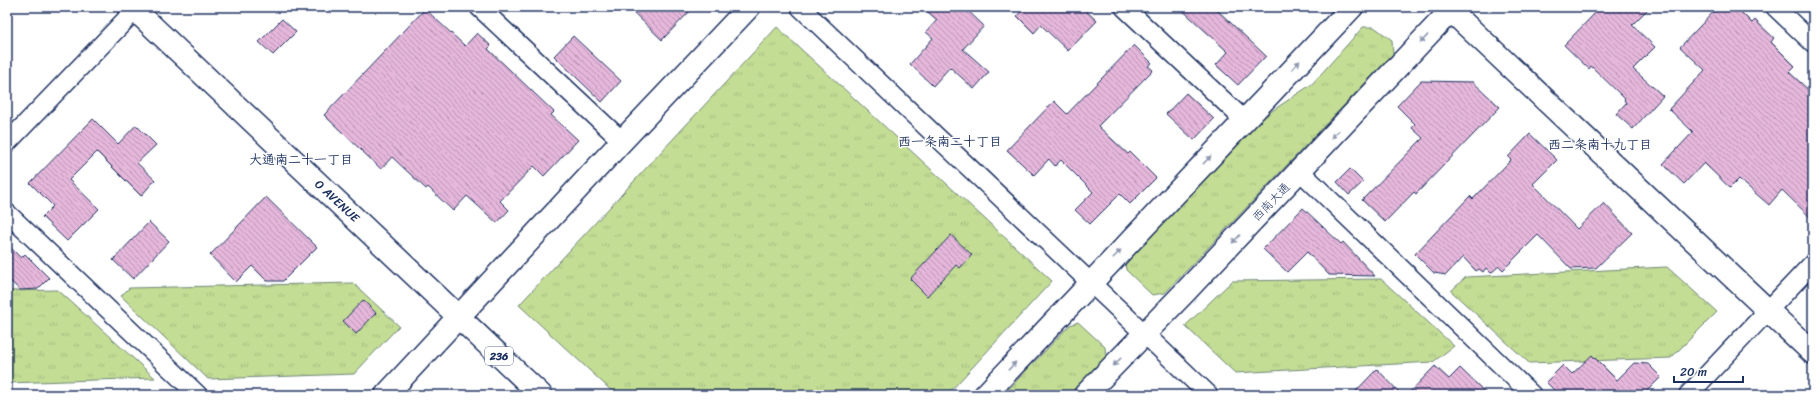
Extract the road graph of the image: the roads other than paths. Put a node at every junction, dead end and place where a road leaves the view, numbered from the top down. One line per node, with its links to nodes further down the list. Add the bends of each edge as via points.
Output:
1 (479, 7): 11 (street)
2 (749, 7): 11 (main road)
3 (800, 7): 16 (street)
4 (1124, 7): 10 (street)
5 (1352, 7): 10 (main road, one-way to 5)
6 (1775, 7): 9 (street)
7 (135, 8): 12 (street); 18 (main road, O AVENUE / 236)
8 (1450, 8): 13 (main road, 西南大通, one-way to 13); 17 (main road)
9 (1813, 43)
10 (1244, 120): 16 (main road, one-way to 10)
11 (622, 141): 18 (main road)
12 (7, 143)
13 (1300, 171): 19 (main road, 西南大通, one-way to 19); 27 (street)
14 (7, 213): 21 (street)
15 (1813, 263): 17 (street)
16 (1090, 282): 19 (street); 24 (main road, one-way to 16)
17 (1768, 311): 20 (main road); 28 (street)
18 (458, 316): 22 (main road); 23 (main road, O AVENUE / 236)
19 (1144, 334): 25 (main road, 西南大通, one-way to 25); 26 (street)
20 (1813, 353)
21 (198, 395)
22 (386, 395)
23 (541, 395)
24 (985, 395)
25 (1085, 395)
26 (1209, 395)
27 (1532, 395)
28 (1688, 395)

